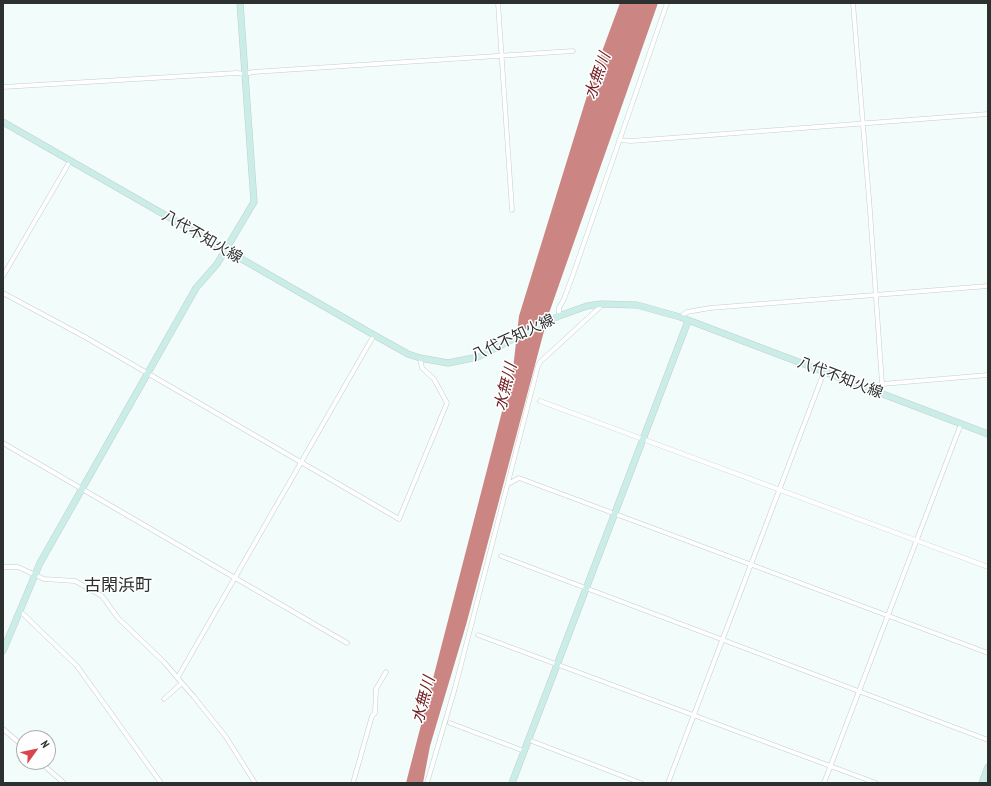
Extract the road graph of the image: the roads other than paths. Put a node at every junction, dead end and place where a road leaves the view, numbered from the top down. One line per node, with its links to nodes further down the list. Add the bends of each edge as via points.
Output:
1 (240, 3): 7 (main road)
2 (498, 3): 6 (street)
3 (667, 3): 12 (street)
4 (853, 3): 11 (street)
5 (573, 51): 6 (street)
6 (502, 56): 7 (street); 14 (street)
7 (245, 74): 8 (street); 15 (main road, via 254,202)
8 (3, 87)
9 (988, 114): 11 (street)
10 (3, 122): 13 (main road, 八代不知火線)
11 (862, 123): 12 (street, via 632,142); 19 (street)
12 (619, 140): 21 (street, via 575,269 564,299 560,302)
13 (70, 161): 15 (main road, 八代不知火線); 16 (street)
14 (512, 210)
15 (224, 250): 24 (main road, 八代不知火線); 27 (main road, via 217,264 196,288)
16 (3, 276)
17 (988, 286): 19 (street)
18 (3, 293): 27 (street)
19 (876, 296): 22 (street, via 710,308 687,312); 28 (street, via 882,384)
20 (601, 304): 21 (main road, 八代不知火線, via 587,306); 22 (main road, 八代不知火線, via 649,307); 35 (street, via 538,366)
21 (558, 317): 25 (main road, 八代不知火線, via 478,357 448,363)
22 (680, 317): 23 (main road, 八代不知火線)
23 (688, 321): 26 (main road, 八代不知火線); 32 (main road)
24 (374, 335): 25 (main road, 八代不知火線); 34 (street)
25 (420, 358): 34 (street, via 422,368 434,378 447,403 399,519)
26 (824, 372): 30 (main road, 八代不知火線); 36 (street)
27 (148, 374): 34 (street); 37 (main road)
28 (988, 375)
29 (540, 401): 32 (street)
30 (961, 424): 31 (main road, 八代不知火線); 39 (street)
31 (988, 434)
32 (643, 438): 36 (street); 38 (main road)
33 (3, 443): 37 (street)
34 (301, 462): 45 (street)
35 (508, 484): 38 (street, via 520,478); 74 (street, via 456,688)
36 (780, 489): 39 (street); 41 (street)
37 (82, 490): 44 (main road); 45 (street)
38 (614, 513): 41 (street); 46 (main road)
39 (917, 540): 43 (street); 48 (street)
40 (501, 556): 46 (street)
41 (751, 564): 48 (street); 50 (street)
42 (3, 567): 44 (street, via 18,567)
43 (988, 567)
44 (35, 575): 47 (main road); 56 (street, via 44,579 75,581 102,596 118,618 145,642)
45 (234, 578): 51 (street); 56 (street)
46 (586, 588): 50 (street); 54 (main road)
47 (20, 611): 52 (main road); 71 (street, via 77,666)
48 (887, 614): 53 (street); 58 (street)
49 (478, 634): 54 (street)
50 (722, 639): 58 (street); 60 (street)
51 (347, 643)
52 (3, 651)
53 (988, 653)
54 (558, 664): 60 (street); 63 (main road)
55 (386, 672): 73 (street, via 376,689 375,713)
56 (178, 678): 57 (street)
57 (182, 683): 59 (street); 72 (street, via 226,737)
58 (859, 691): 64 (street); 67 (street)
59 (164, 699)
60 (693, 715): 67 (street); 77 (street)
61 (450, 723): 66 (street)
62 (3, 729): 65 (street)
63 (529, 740): 66 (main road); 76 (street)
64 (988, 740)
65 (16, 741)
66 (524, 751): 75 (main road)
67 (830, 766): 78 (street); 79 (street)
68 (988, 767): 80 (main road)
69 (49, 770): 70 (street)
70 (64, 783)
71 (161, 783)
72 (255, 783)
73 (353, 783)
74 (427, 783)
75 (512, 783)
76 (641, 783)
77 (668, 783)
78 (824, 783)
79 (876, 783)
80 (982, 783)

